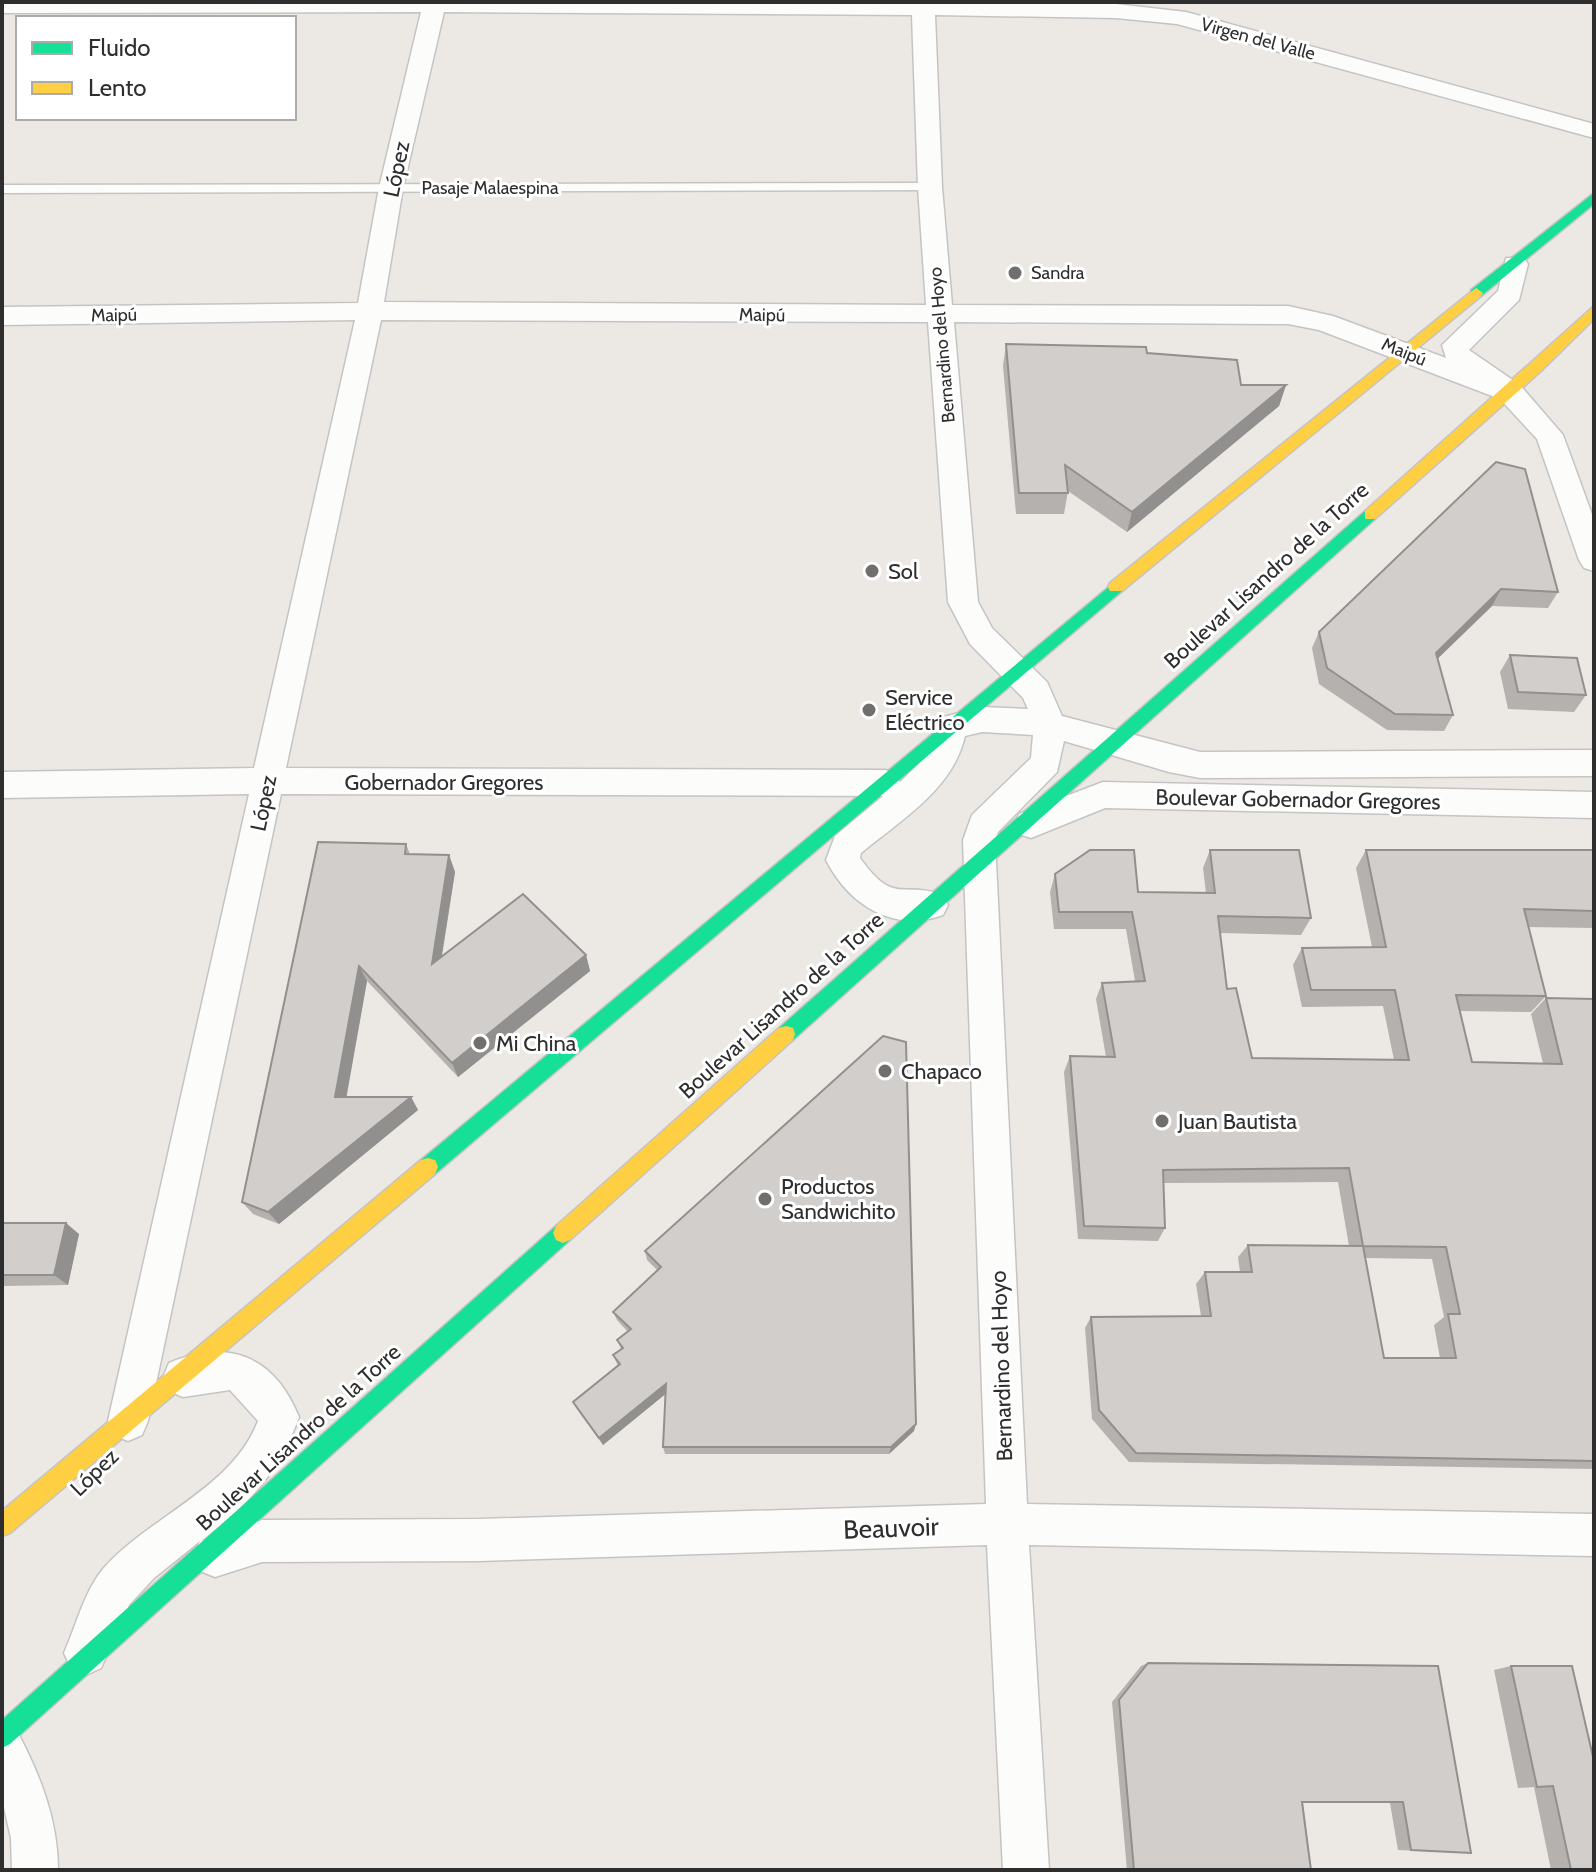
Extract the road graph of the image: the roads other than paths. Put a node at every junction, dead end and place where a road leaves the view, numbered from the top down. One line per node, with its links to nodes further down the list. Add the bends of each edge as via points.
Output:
1 (435, 4): 2 (street, Virgen del Valle); 4 (street, Virgen del Valle); 7 (street, López)
2 (678, 4): 3 (street, Virgen del Valle)
3 (923, 5): 5 (street, Virgen del Valle, via 1178,17); 6 (street, Bernardino del Hoyo)
4 (2, 6)
5 (1594, 131)
6 (930, 187): 7 (lane, Pasaje Malaespina); 13 (street, Bernardino del Hoyo)
7 (391, 188): 8 (lane, Pasaje Malaespina); 11 (street, López)
8 (2, 189)
9 (1594, 197): 10 (street)
10 (1515, 264): 15 (street); 16 (street, via 1510,294 1455,345 1457,354)
11 (370, 311): 12 (street, Maipú); 13 (street, Maipú); 23 (street, López)
12 (2, 316)
13 (939, 316): 15 (street, Maipú, via 1288,315 1324,322); 18 (street, Bernardino del Hoyo, via 963,602 981,636)
14 (1588, 322): 16 (street, Boulevar Lisandro de la Torre)
15 (1403, 351): 16 (street, Maipú); 18 (street)
16 (1510, 392): 17 (street, via 1549,435); 21 (street, Boulevar Lisandro de la Torre)
17 (1594, 560)
18 (1015, 669): 19 (street, Bernardino del Hoyo, via 1036,691); 20 (street)
19 (1050, 725): 20 (street, Boulevar Gobernador Gregores, via 997,719); 21 (street, Boulevar Gobernador Gregores); 28 (street, Bernardino del Hoyo, via 1046,763 984,825)
20 (951, 727): 24 (street); 29 (street, via 944,758 932,774 847,846 843,860 878,898 906,909)
21 (1112, 744): 22 (street, Boulevar Gobernador Gregores, via 1200,765); 27 (street, Boulevar Lisandro de la Torre)
22 (1594, 763)
23 (267, 781): 24 (street, Gobernador Gregores); 25 (street, Gobernador Gregores); 31 (street, López)
24 (885, 783): 30 (street)
25 (2, 785)
26 (1594, 805): 27 (street, Boulevar Gobernador Gregores, via 1103,795)
27 (1009, 835): 28 (street, Boulevar Lisandro de la Torre)
28 (979, 861): 29 (street, Boulevar Lisandro de la Torre); 32 (street, Bernardino del Hoyo)
29 (931, 905): 36 (street, Boulevar Lisandro de la Torre)
30 (181, 1377): 31 (street); 37 (street, via 211,1368 234,1369 279,1417 275,1435 235,1484 120,1582)
31 (128, 1421): 33 (street); 35 (street, López, via 122,1448 103,1470)
32 (1007, 1524): 34 (street, Beauvoir); 36 (street, Beauvoir, via 262,1541); 42 (street, Bernardino del Hoyo)
33 (2, 1525)
34 (1594, 1535)
35 (2, 1553)
36 (192, 1564): 37 (street, Boulevar Lisandro de la Torre)
37 (66, 1676): 38 (street, via 23,1702); 39 (street, Boulevar Lisandro de la Torre)
38 (2, 1702)
39 (2, 1736)
40 (2, 1749): 41 (street, via 26,1801 36,1842)
41 (35, 1870)
42 (1026, 1870)

